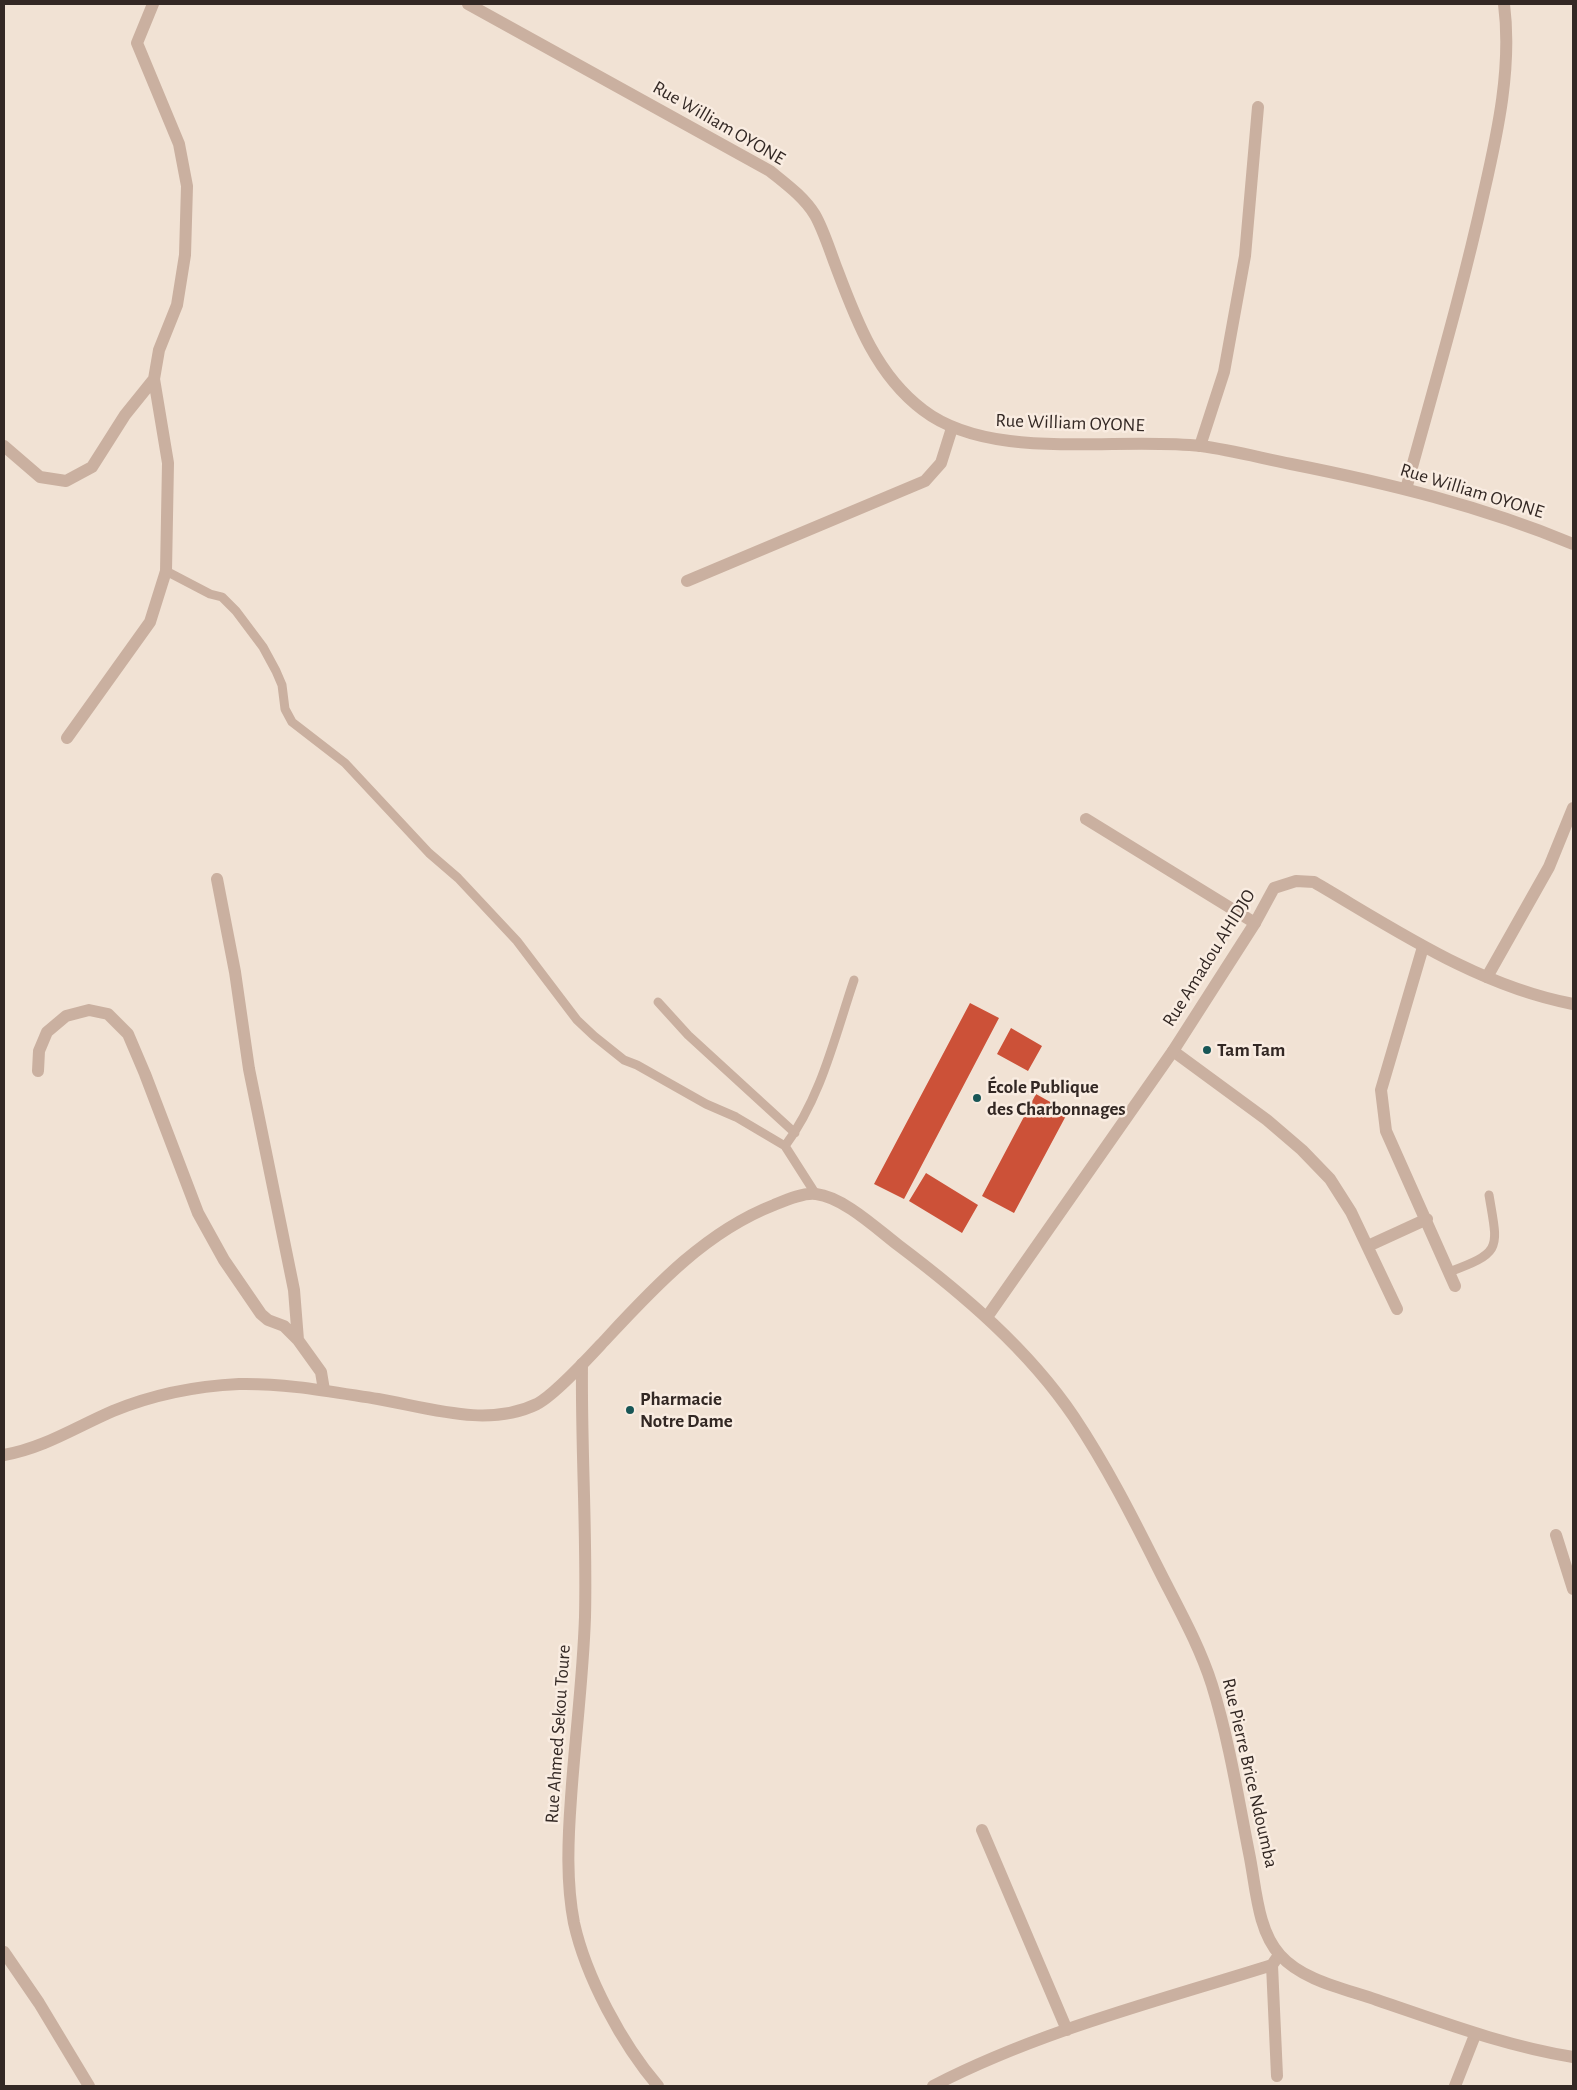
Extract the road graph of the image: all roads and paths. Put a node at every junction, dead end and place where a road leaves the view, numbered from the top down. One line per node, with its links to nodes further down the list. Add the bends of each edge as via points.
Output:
1 (152, 4): 5 (street, via 137,43 179,144 186,186 185,255 177,305 159,350)
2 (468, 4): 6 (street, Rue William OYONE, via 770,171 794,191 815,215 863,336 889,376 922,410)
3 (1504, 4): 9 (street, via 1507,26 1504,88 1494,146 1460,294)
4 (1258, 107): 8 (street, via 1245,256 1224,372)
5 (154, 379): 7 (street, via 125,415 92,467 66,481 40,477); 11 (street, via 168,463)
6 (952, 428): 8 (street, Rue William OYONE, via 986,439 1024,442); 12 (street, via 941,463 925,481)
7 (4, 446)
8 (1200, 446): 9 (street, Rue William OYONE)
9 (1406, 489): 10 (street, Rue William OYONE, via 1476,508)
10 (1573, 544)
11 (166, 571): 13 (street, via 150,622); 26 (lane, via 222,597 236,611 276,671 282,685 284,709 292,722 345,763 429,853 458,878 517,941 578,1020 608,1050)
12 (687, 581)
13 (67, 738)
14 (1573, 808): 19 (street, via 1550,867)
15 (1086, 819): 17 (street)
16 (217, 879): 35 (street, via 249,1069 294,1290)
17 (1255, 922): 18 (street, Rue Amadou AHIDJO, via 1274,888 1296,881 1314,882); 23 (street, Rue Amadou AHIDJO)
18 (1423, 947): 19 (street, Rue Amadou AHIDJO); 29 (street, via 1381,1090 1386,1130)
19 (1487, 977): 22 (street, Rue Amadou AHIDJO)
20 (854, 980): 25 (lane, via 828,1062)
21 (658, 1002): 25 (lane, via 688,1035)
22 (1573, 1004)
23 (1173, 1051): 30 (street, via 1302,1150 1330,1179); 34 (street, Rue Amadou AHIDJO)
24 (38, 1071): 35 (street, via 39,1051 47,1032 66,1016 89,1010 108,1014 128,1034 198,1213 224,1260 261,1314 284,1326)
25 (796, 1133): 26 (lane)
26 (785, 1146): 27 (lane)
27 (815, 1193): 34 (street, Rue Pierre Brice Ndoumba, via 846,1205); 36 (street, via 755,1212 728,1228 686,1259 646,1296)
28 (1489, 1195): 31 (lane, via 1495,1231 1494,1247 1477,1262)
29 (1427, 1219): 30 (street); 31 (street)
30 (1368, 1246): 33 (street)
31 (1449, 1272): 32 (street)
32 (1455, 1286)
33 (1398, 1309)
34 (987, 1317): 43 (street, Rue Pierre Brice Ndoumba, via 1071,1412 1112,1476 1196,1642 1224,1727 1263,1925)
35 (298, 1340): 37 (street, via 321,1372)
36 (582, 1364): 37 (street, via 540,1402 492,1416 455,1413); 49 (street, Rue Ahmed Sekou Toure, via 585,1610 568,1841 570,1888 574,1923 605,2003 622,2036)
37 (324, 1390): 38 (street, via 240,1384 160,1396 120,1409 31,1450)
38 (4, 1454)
39 (1556, 1535): 40 (street)
40 (1573, 1589)
41 (982, 1830): 44 (street)
42 (4, 1952): 48 (street)
43 (1276, 1960): 44 (street); 45 (street, Rue Pierre Brice Ndoumba, via 1307,1975); 47 (street)
44 (1068, 2030): 50 (street, via 971,2067)
45 (1476, 2034): 46 (street, Rue Pierre Brice Ndoumba); 51 (street)
46 (1573, 2057)
47 (1276, 2076)
48 (89, 2086)
49 (658, 2086)
50 (933, 2086)
51 (1455, 2086)

